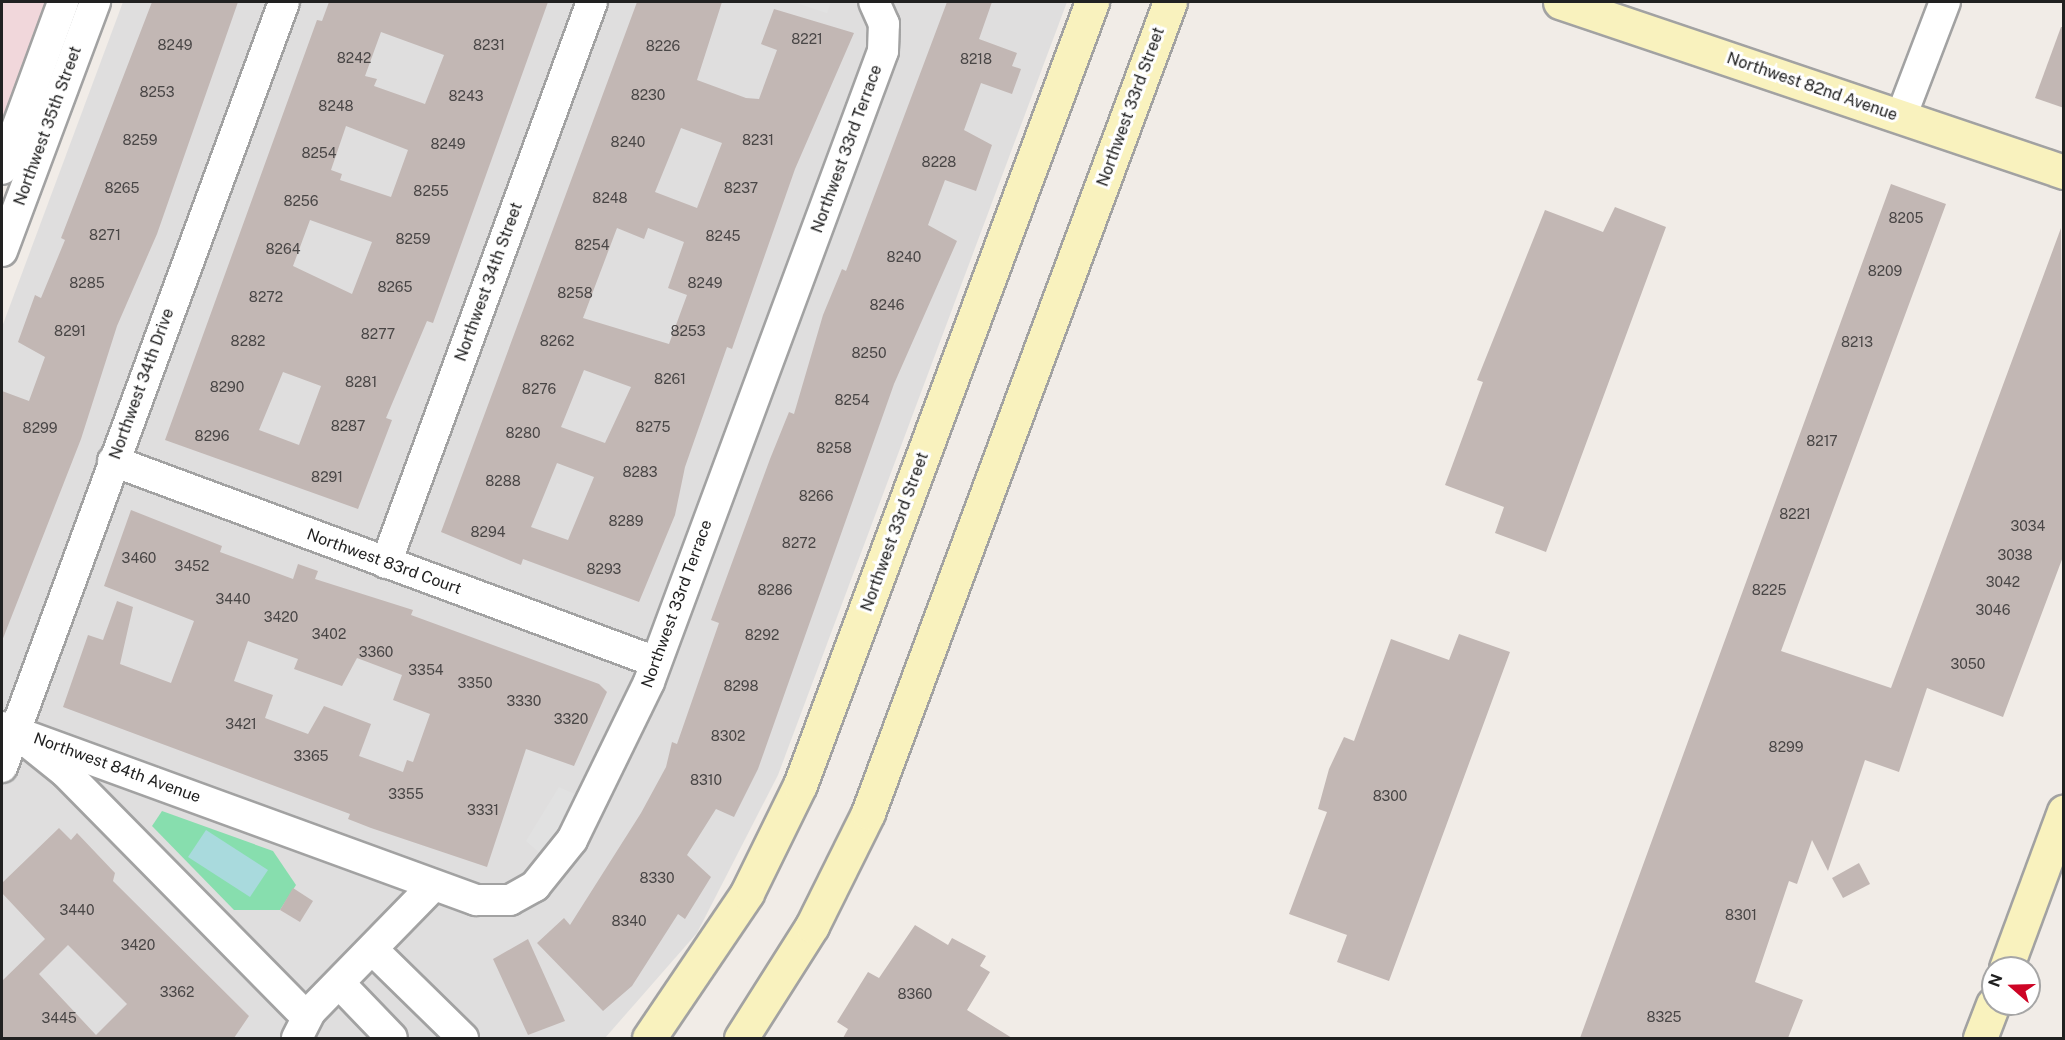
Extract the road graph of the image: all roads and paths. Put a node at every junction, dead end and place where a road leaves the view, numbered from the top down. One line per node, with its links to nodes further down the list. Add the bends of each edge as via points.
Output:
1 (63, 2): 11 (street, Northwest 35th Street)
2 (95, 2): 13 (street, Northwest 35th Street)
3 (284, 2): 14 (street, Northwest 34th Drive)
4 (592, 2): 15 (street, Northwest 34th Street)
5 (1092, 2): 28 (street, Northwest 33rd Street, via 800,785 747,893)
6 (1170, 2): 29 (street, Northwest 33rd Street, via 868,813 812,926)
7 (1560, 2): 10 (street, Northwest 82nd Avenue)
8 (1945, 2): 10 (street)
9 (877, 6): 16 (street, Northwest 33rd Terrace, via 884,51)
10 (1902, 117): 12 (street, Northwest 82nd Avenue)
11 (2, 169)
12 (2064, 172)
13 (2, 251)
14 (113, 461): 15 (street, Northwest 83rd Court); 17 (street, Northwest 34th Drive)
15 (386, 563): 16 (street, Northwest 83rd Court)
16 (656, 662): 20 (street, Northwest 33rd Terrace, via 603,783 572,840 541,879 503,902 476,900)
17 (8, 730): 18 (street, Northwest 34th Drive); 20 (street, Northwest 84th Avenue); 25 (street, Northwest 84th Avenue, via 65,772)
18 (2, 767)
19 (2064, 811): 22 (street)
20 (433, 886): 21 (street)
21 (373, 950): 23 (street); 27 (street)
22 (2010, 956)
23 (339, 983): 25 (street); 26 (street)
24 (1988, 1016): 30 (street)
25 (302, 1028)
26 (392, 1038)
27 (463, 1038)
28 (649, 1038)
29 (741, 1038)
30 (1980, 1038)

